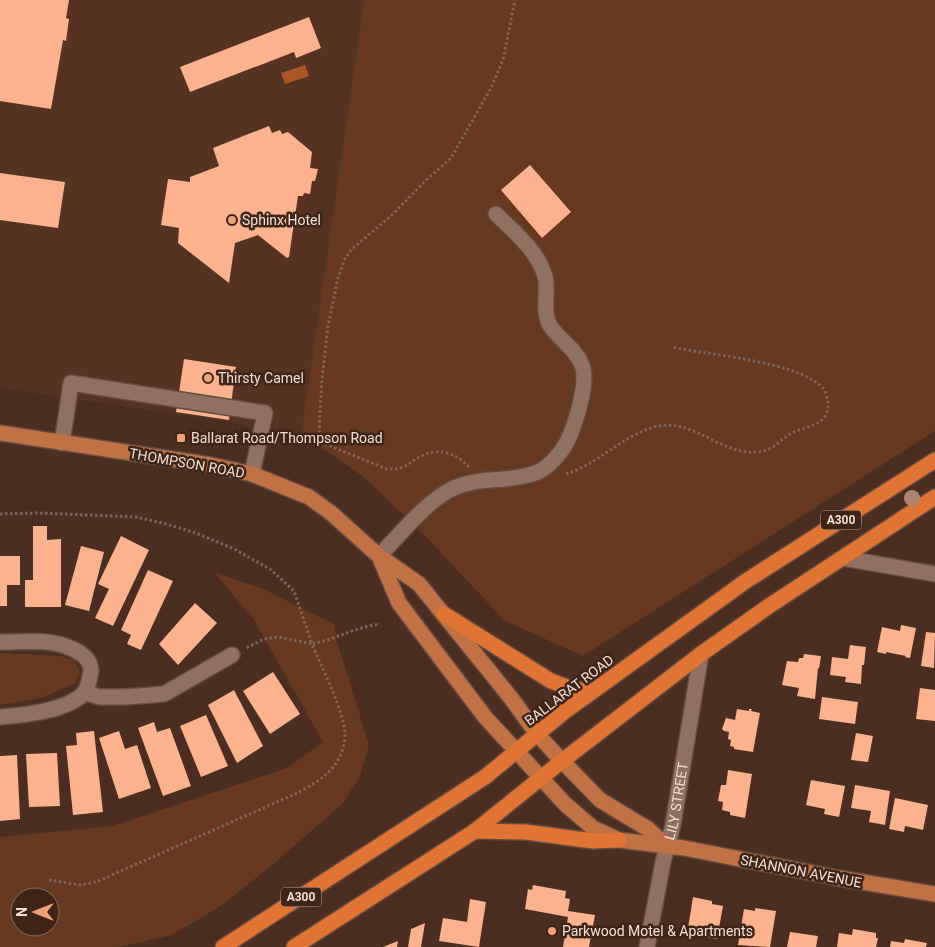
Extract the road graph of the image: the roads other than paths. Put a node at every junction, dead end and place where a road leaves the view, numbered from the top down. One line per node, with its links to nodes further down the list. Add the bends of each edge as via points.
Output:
1 (496, 214): 7 (street, via 535,255 546,284 548,321 578,355 583,367 584,382 578,411 567,442 539,472 522,478 472,481 454,488 435,499)
2 (0, 433): 3 (main road, THOMPSON ROAD)
3 (62, 443): 5 (main road, THOMPSON ROAD); 5 (street, via 71,383 265,413)
4 (935, 460): 15 (highway, BALLARAT ROAD / A300, via 746,580)
5 (252, 474): 7 (main road, THOMPSON ROAD, via 309,497)
6 (935, 497): 8 (highway, A300)
7 (379, 556): 10 (main road, THOMPSON ROAD, via 419,584); 18 (main road, THOMPSON ROAD, via 399,603 485,717)
8 (843, 558): 9 (street); 12 (highway, A300)
9 (935, 574)
10 (444, 614): 15 (highway, via 551,681); 17 (main road, THOMPSON ROAD)
11 (0, 642): 14 (street, via 64,645 81,654 90,662 91,670)
12 (701, 654): 19 (highway, A300); 23 (street, LILY STREET)
13 (232, 655): 14 (street, via 164,694 99,697)
14 (85, 692): 16 (street, via 72,701 40,713)
15 (591, 692): 17 (highway, BALLARAT ROAD / A300)
16 (0, 717)
17 (537, 734): 18 (highway, BALLARAT ROAD / A300); 19 (main road, THOMPSON ROAD)
18 (516, 752): 20 (main road, THOMPSON ROAD); 25 (highway, BALLARAT ROAD / A300, via 485,777)
19 (562, 761): 20 (highway, A300); 23 (main road, via 600,800 648,829)
20 (542, 778): 21 (highway, A300); 22 (main road, SHANNON AVENUE, via 564,804 593,828)
21 (475, 831): 22 (highway, via 526,832 593,841); 26 (highway, A300)
22 (619, 840): 23 (main road, SHANNON AVENUE)
23 (667, 846): 24 (main road, SHANNON AVENUE); 27 (street, LILY STREET)
24 (935, 894)
25 (223, 947)
26 (294, 947)
27 (647, 947)

